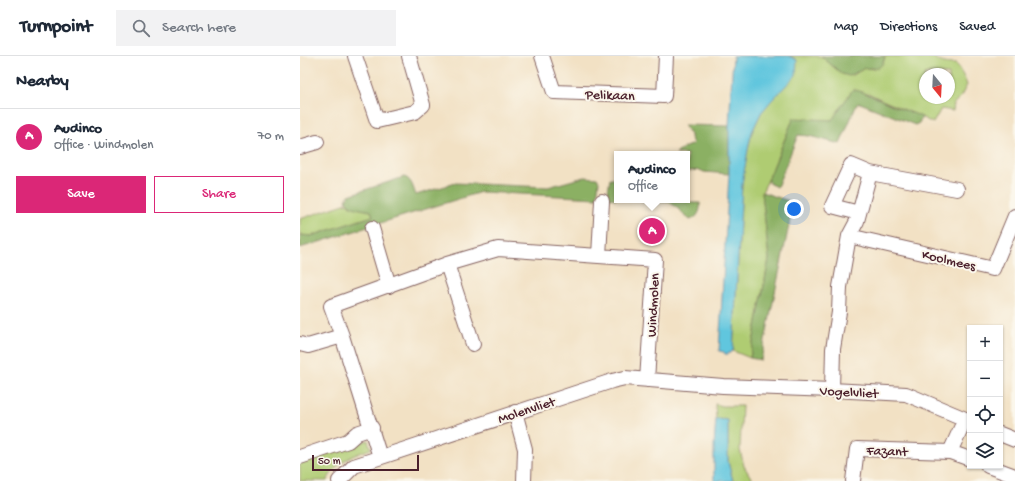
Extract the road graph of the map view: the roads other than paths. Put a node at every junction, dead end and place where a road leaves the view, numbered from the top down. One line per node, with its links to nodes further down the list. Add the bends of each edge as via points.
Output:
1 (355, 56): 2 (street, via 377,121 415,112 424,105)
2 (409, 56)
3 (542, 56): 4 (street, Pelikaan, via 554,92 664,96)
4 (666, 56)
5 (317, 142): 6 (street)
6 (300, 147)
7 (870, 173): 8 (street); 10 (street); 10 (street, via 851,165 832,206)
8 (957, 189)
9 (602, 200): 14 (street)
10 (859, 213): 13 (street)
11 (1015, 216): 13 (street, Koolmees, via 993,269)
12 (372, 228): 16 (street)
13 (849, 236): 22 (street, via 833,350)
14 (599, 256): 15 (street, Windmolen, via 498,249); 20 (street, Windmolen, via 655,260)
15 (447, 264): 16 (street, Windmolen); 19 (street)
16 (389, 286): 17 (street, Windmolen, via 331,306)
17 (342, 336): 18 (street, via 308,346); 25 (street, Windmolen)
18 (300, 344)
19 (473, 344)
20 (647, 380): 21 (street, Molenvliet); 23 (street, Molenvliet, via 625,378 612,381)
21 (723, 386): 22 (street, Vogelvliet)
22 (832, 390): 24 (street, Vogelvliet, via 906,394)
23 (515, 412): 30 (street, Molenvliet); 35 (street, via 525,449)
24 (967, 420): 28 (street)
25 (372, 428): 29 (street, via 357,433 348,441); 30 (street, Windmolen)
26 (1003, 435): 27 (street)
27 (1015, 440)
28 (950, 452): 31 (street, Fazant); 36 (street, Fazant, via 857,449)
29 (300, 457)
30 (380, 457): 34 (street, Molenvliet, via 354,466)
31 (967, 458)
32 (996, 469): 33 (street)
33 (1015, 476)
34 (339, 481)
35 (524, 481)
36 (853, 481)

